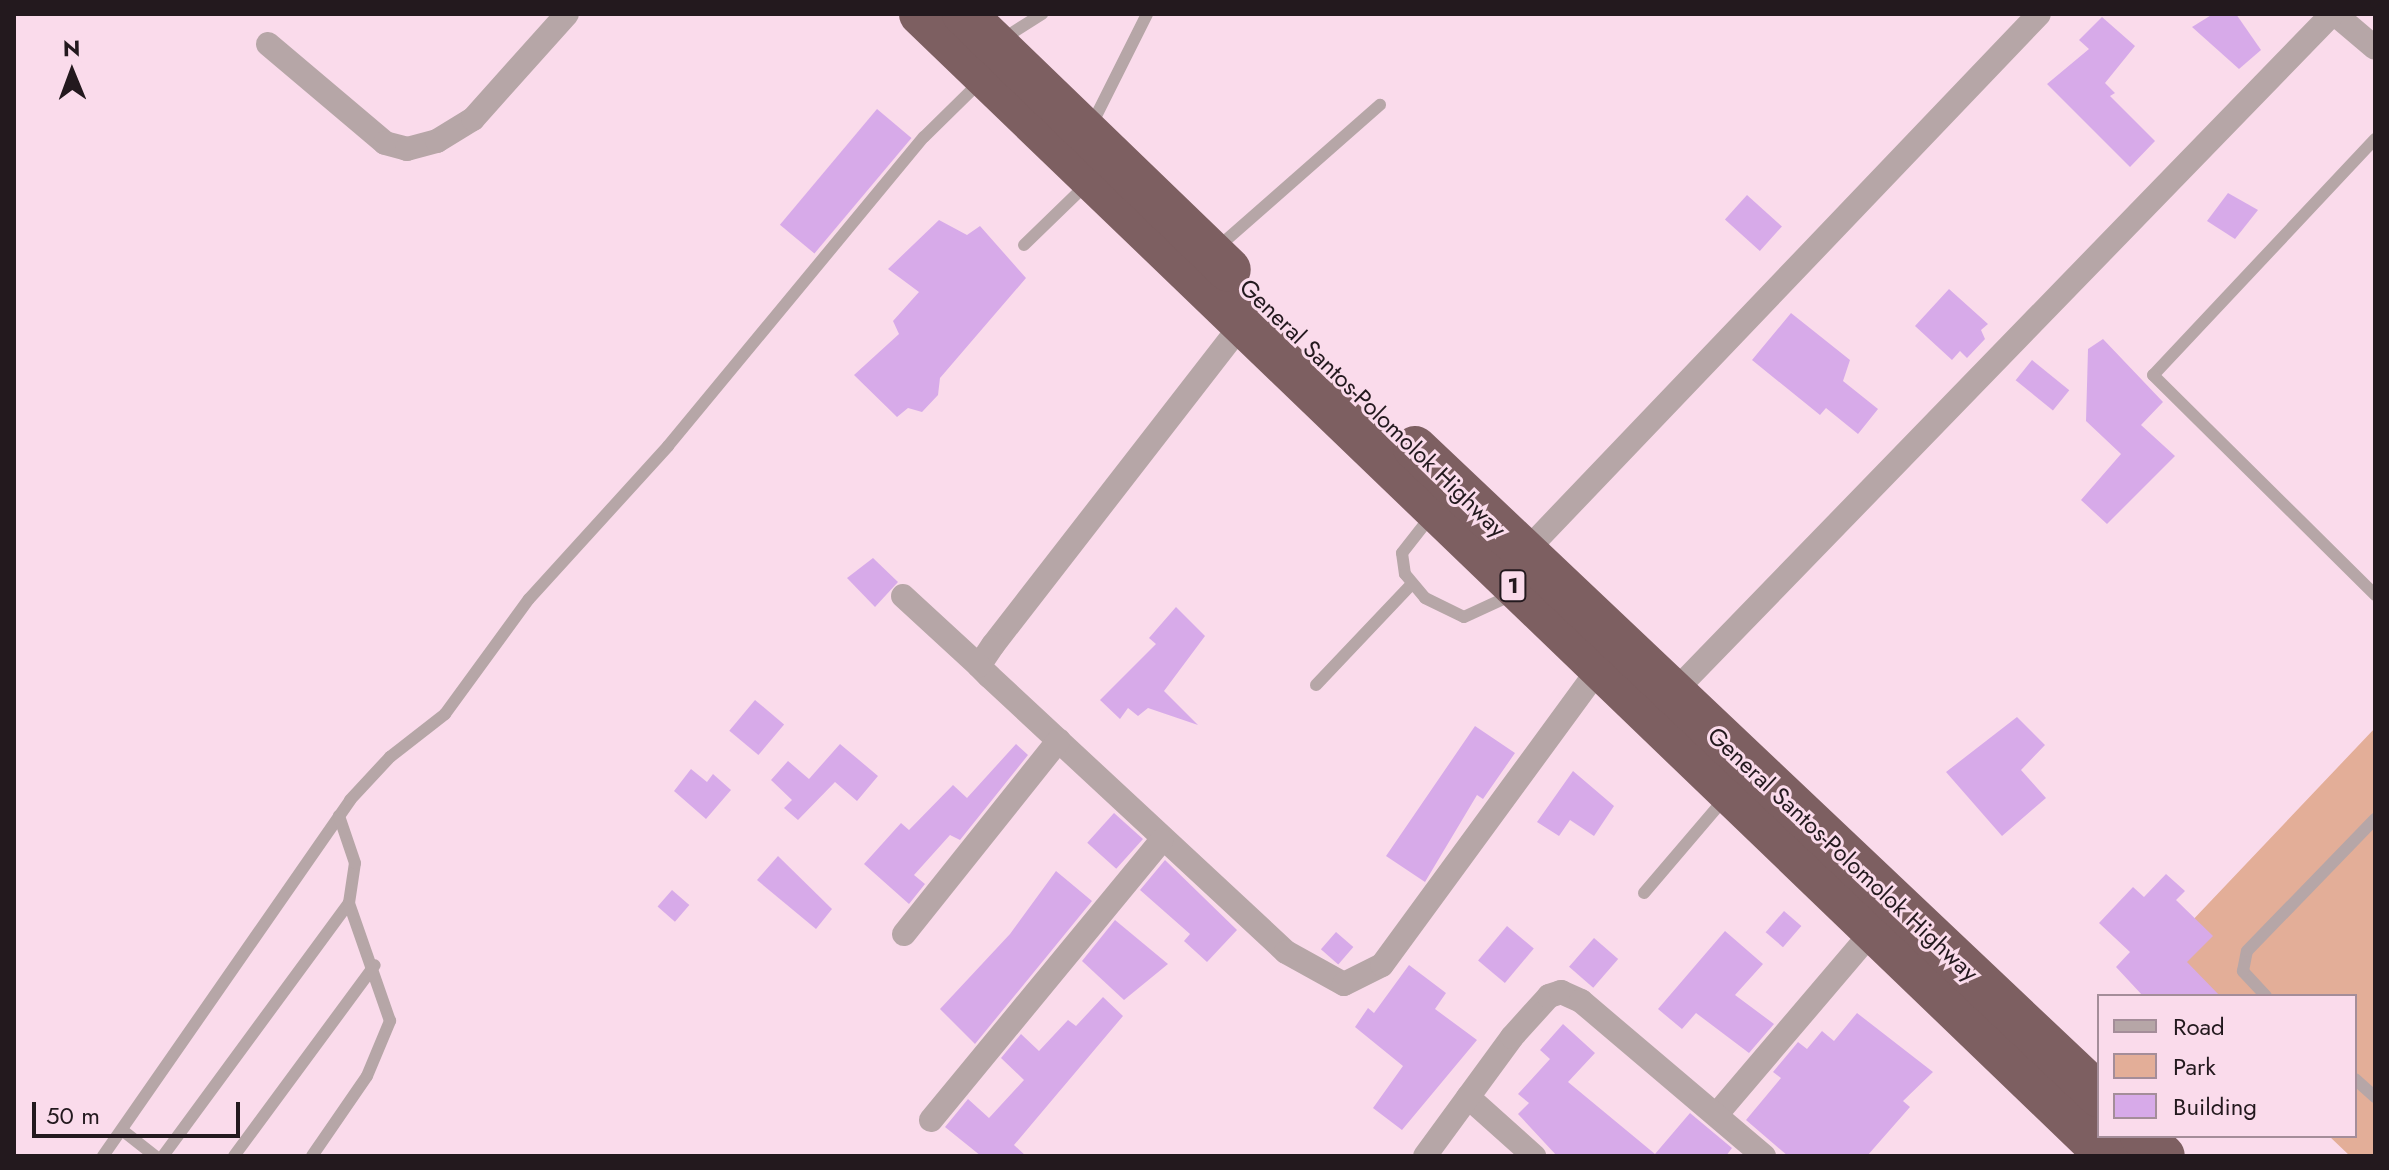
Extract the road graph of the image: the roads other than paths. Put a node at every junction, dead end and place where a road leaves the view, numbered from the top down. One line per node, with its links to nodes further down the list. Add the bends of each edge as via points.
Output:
1 (567, 14): 8 (street, via 473,119 437,141 407,149 385,143)
2 (921, 14): 10 (highway, 1)
3 (964, 14): 10 (highway, General Santos-Polomolok Highway / 1)
4 (1042, 14): 10 (lane)
5 (1147, 14): 12 (lane)
6 (2039, 14): 19 (street)
7 (2333, 14): 9 (street); 26 (street)
8 (268, 44)
9 (2375, 48)
10 (990, 61): 12 (highway, General Santos-Polomolok Highway / 1); 14 (highway, 1); 29 (lane, via 668,446 529,599 445,714 390,757)
11 (1380, 105): 16 (lane)
12 (1088, 132): 16 (highway, General Santos-Polomolok Highway / 1)
13 (2375, 139): 21 (lane, via 2153,375)
14 (1091, 180): 15 (lane); 17 (highway, 1)
15 (1024, 245)
16 (1211, 253): 19 (highway, General Santos-Polomolok Highway / 1)
17 (1242, 324): 18 (highway, 1); 23 (street)
18 (1436, 511): 19 (highway, 1); 20 (lane, via 1402,553)
19 (1521, 572): 20 (lane, via 1493,609 1464,617 1441,611); 24 (highway, 1); 26 (highway, General Santos-Polomolok Highway / 1)
20 (1412, 584): 25 (lane)
21 (2375, 595)
22 (903, 596): 23 (street)
23 (979, 666): 27 (street)
24 (1599, 669): 28 (highway, 1); 31 (street, via 1382,965 1355,983 1332,981 1286,952)
25 (1316, 685)
26 (1671, 695): 39 (highway, General Santos-Polomolok Highway / 1)
27 (1059, 740): 31 (street); 35 (street)
28 (1730, 792): 32 (lane); 34 (highway, 1)
29 (339, 816): 33 (lane, via 355,863); 44 (lane)
30 (2375, 819): 37 (lane, via 2247,951 2243,971)
31 (1161, 841): 43 (street)
32 (1644, 893)
33 (349, 903): 36 (lane); 48 (lane)
34 (1873, 931): 42 (street); 54 (highway, 1)
35 (904, 934)
36 (375, 965): 49 (lane); 50 (lane, via 390,1021 385,1042)
37 (2264, 994)
38 (2357, 1081): 41 (lane)
39 (2097, 1093)
40 (1468, 1097): 42 (street, via 1540,1004 1561,992 1581,1001); 51 (street); 52 (street)
41 (2375, 1097)
42 (1717, 1114): 53 (street)
43 (931, 1120)
44 (122, 1130): 46 (lane); 47 (lane)
45 (2144, 1138): 55 (highway)
46 (103, 1156)
47 (155, 1156)
48 (163, 1156)
49 (234, 1156)
50 (312, 1156)
51 (1425, 1156)
52 (1534, 1156)
53 (1764, 1156)
54 (2108, 1156)
55 (2163, 1156)

